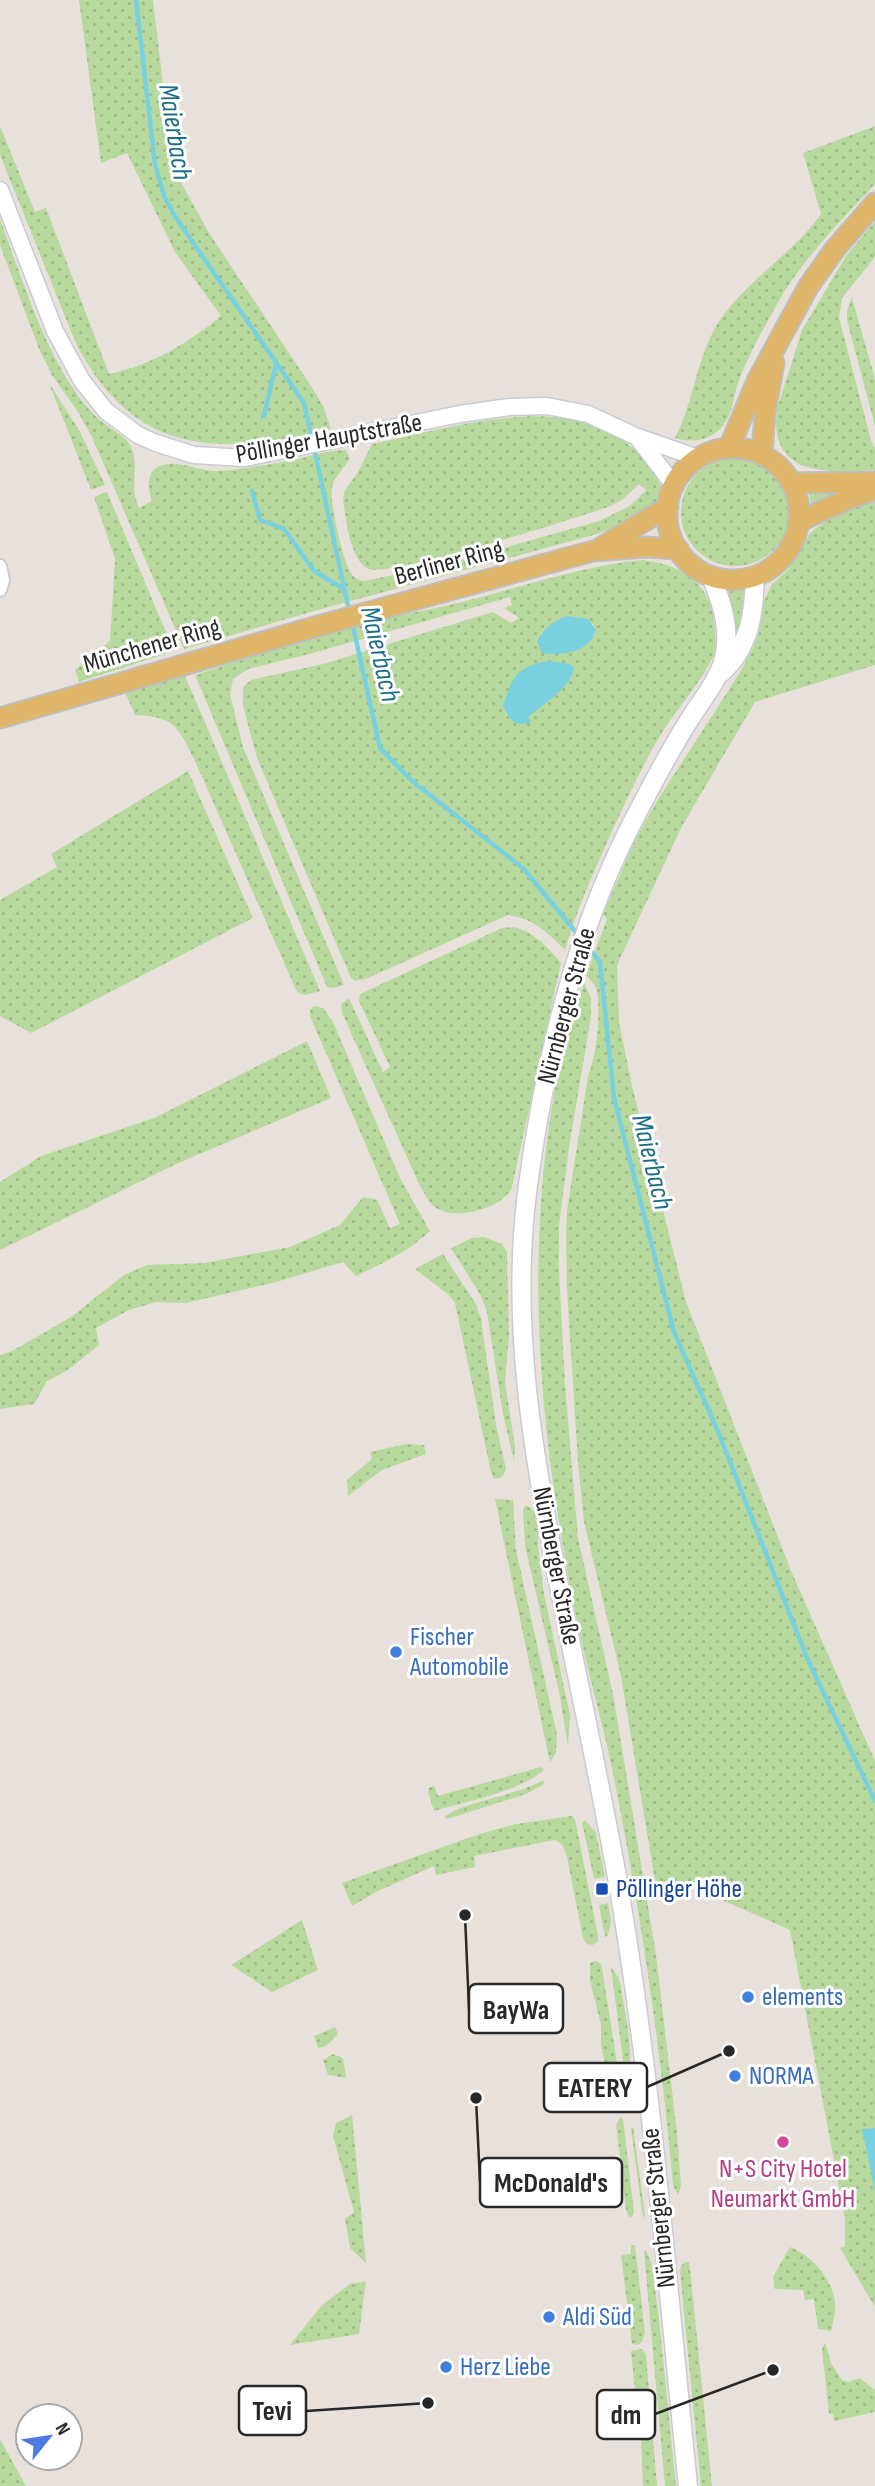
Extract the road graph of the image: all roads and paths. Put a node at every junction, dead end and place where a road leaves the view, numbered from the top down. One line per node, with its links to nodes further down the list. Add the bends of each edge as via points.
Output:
1 (0, 190): 4 (street, Pöllinger Hauptstraße, via 61,345 82,382 106,411 156,443 194,455 245,458 460,414 528,406 588,414)
2 (875, 203): 3 (main road, via 821,267)
3 (778, 345): 5 (main road); 6 (main road)
4 (635, 436): 7 (street, Pöllinger Hauptstraße); 10 (street, Pöllinger Hauptstraße)
5 (729, 448): 6 (main road); 7 (main road)
6 (762, 455): 9 (main road)
7 (698, 458): 10 (main road)
8 (875, 482): 9 (main road)
9 (791, 483): 13 (main road)
10 (674, 485): 12 (main road)
11 (875, 490): 13 (main road)
12 (668, 507): 14 (main road, via 670,532); 15 (main road, Berliner Ring)
13 (798, 522): 18 (main road, via 782,558)
14 (678, 549): 15 (main road, Berliner Ring); 17 (main road, via 693,566)
15 (593, 551): 20 (main road, Berliner Ring)
16 (0, 566): 19 (street)
17 (711, 576): 18 (main road, via 730,580); 21 (main road, Nürnberger Straße, via 726,625 726,649)
18 (755, 576): 21 (main road, Nürnberger Straße, via 745,639 735,659)
19 (1, 589)
20 (318, 626): 22 (main road, Münchener Ring)
21 (716, 678): 23 (main road, Nürnberger Straße, via 669,753 614,860 571,975 546,1076 527,1192 522,1283 533,1450 631,1968)
22 (0, 718)
23 (688, 2486)

